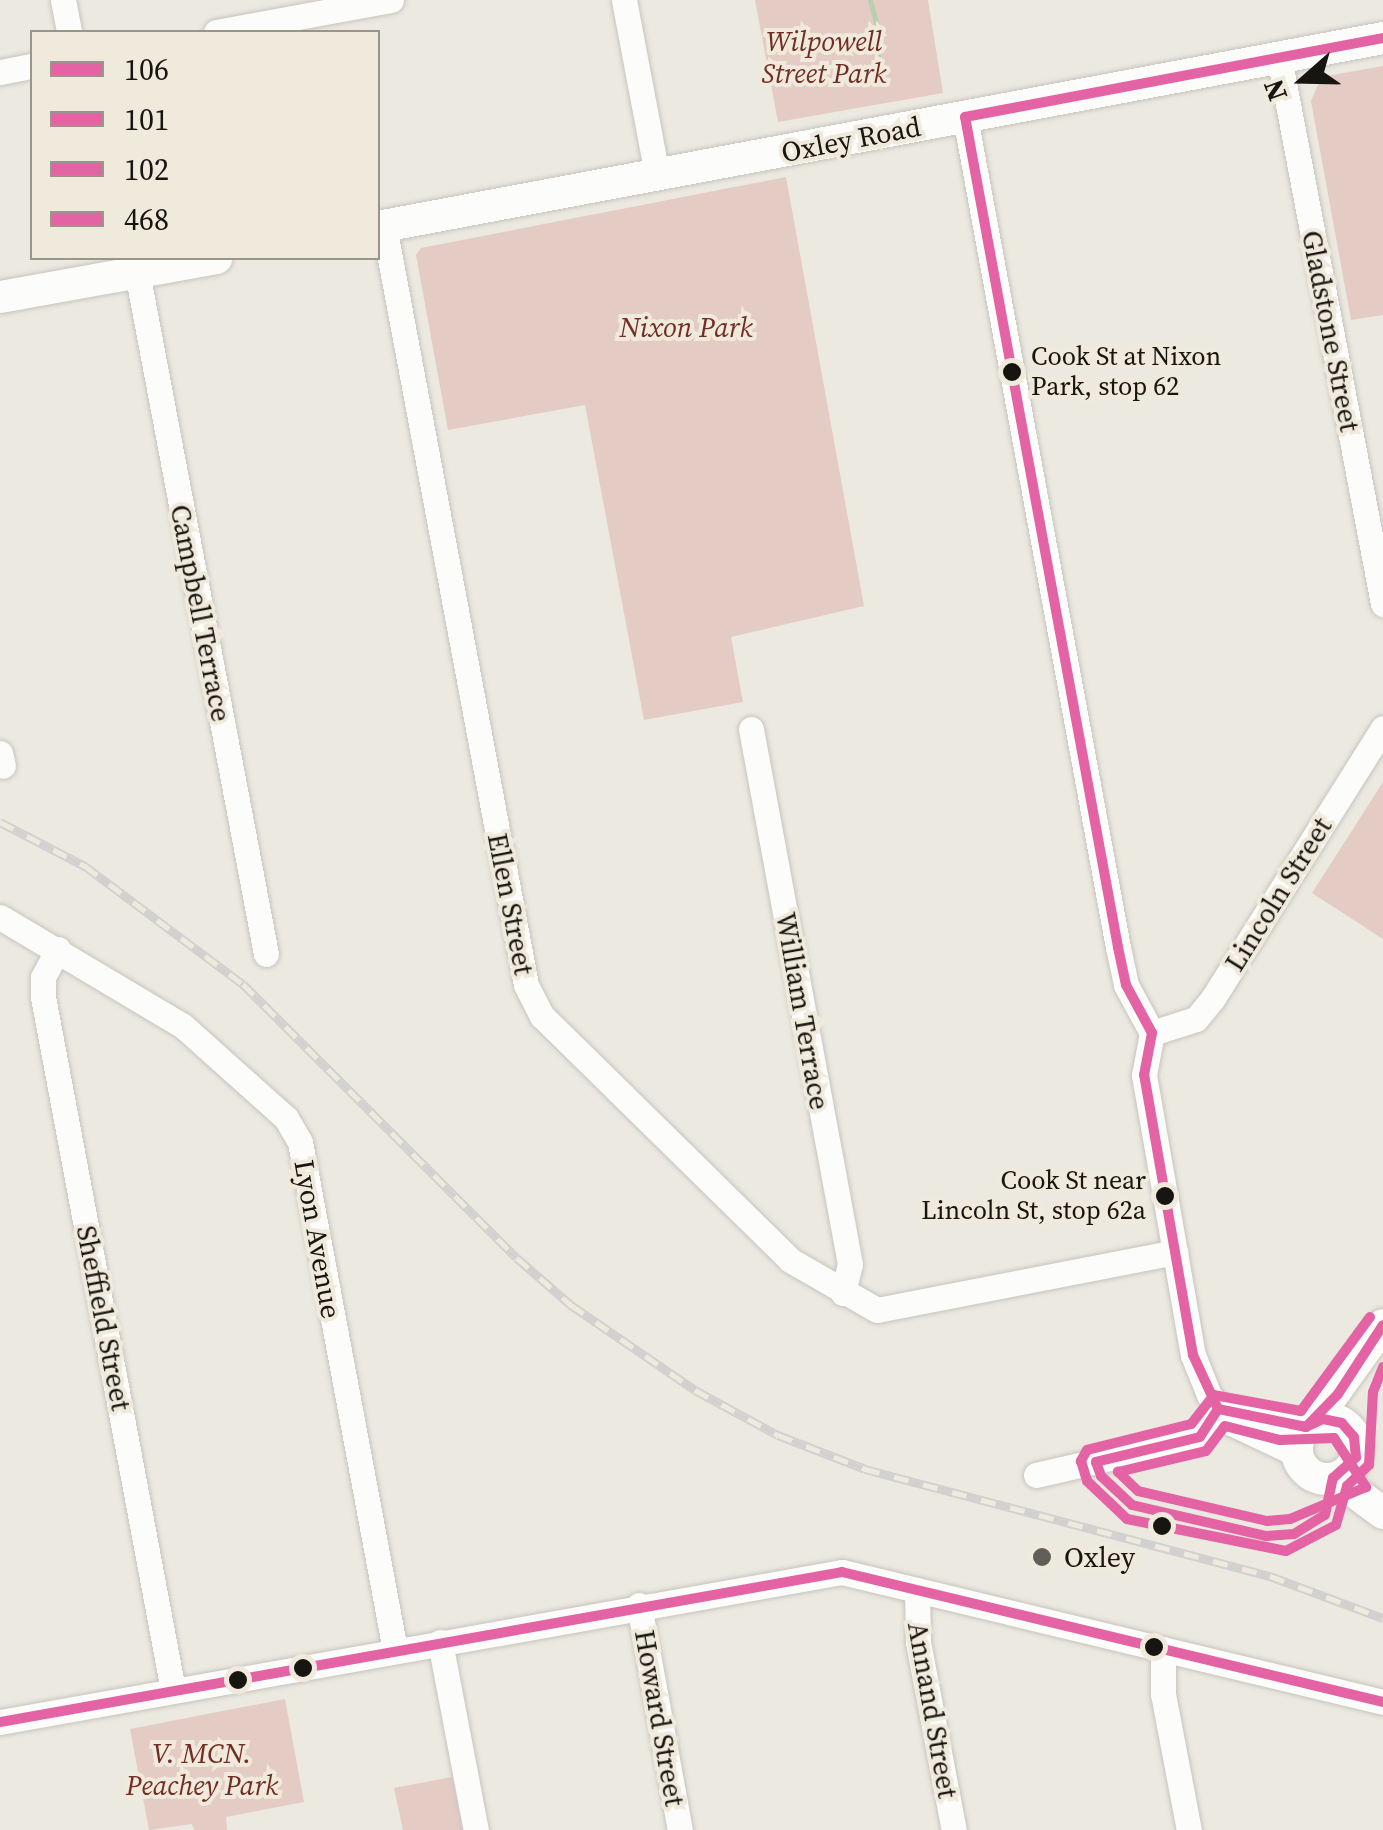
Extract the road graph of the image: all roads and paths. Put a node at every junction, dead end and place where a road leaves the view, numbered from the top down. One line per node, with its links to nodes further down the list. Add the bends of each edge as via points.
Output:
1 (64, 0): 5 (street)
2 (391, 0): 4 (street)
3 (624, 0): 12 (street)
4 (290, 10): 6 (street)
5 (70, 30)
6 (223, 30)
7 (1383, 38): 8 (main road, Oxley Road)
8 (1279, 57): 11 (main road, Oxley Road); 17 (street, Gladstone Street)
9 (30, 66): 10 (street)
10 (0, 72)
11 (965, 117): 12 (main road, Oxley Road); 23 (street, via 1118,947 1126,985)
12 (657, 174): 13 (main road, Oxley Road)
13 (381, 227): 25 (street, Ellen Street, via 532,1001 790,1260)
14 (205, 260): 15 (main road)
15 (137, 272): 16 (main road); 22 (street, Campbell Terrace)
16 (0, 298)
17 (1383, 604)
18 (752, 728): 25 (street, William Terrace, via 850,1264)
19 (1383, 728): 23 (street, Lincoln Street, via 1213,998 1196,1019)
20 (0, 917): 21 (street, Lyon Avenue)
21 (58, 949): 37 (street, Lyon Avenue, via 183,1026 286,1118 300,1142); 39 (street, Sheffield Street, via 43,977 43,996)
22 (266, 954)
23 (1152, 1033): 24 (street, via 1144,1076)
24 (1175, 1252): 25 (street, Ellen Street, via 890,1310); 27 (street, via 1193,1355)
25 (843, 1293)
26 (1383, 1326): 28 (main road); 29 (main road, via 1358,1389)
27 (1218, 1409): 28 (street, via 1245,1434); 30 (street, via 1200,1437)
28 (1306, 1434): 29 (main road, via 1342,1422); 31 (main road, via 1316,1477)
29 (1356, 1442): 31 (main road, via 1352,1466); 32 (main road)
30 (1036, 1475)
31 (1336, 1478): 33 (main road)
32 (1383, 1486)
33 (1383, 1513)
34 (917, 1590): 35 (street, via 842,1572 812,1572); 38 (street); 44 (street, Annand Street, via 918,1642)
35 (639, 1606): 36 (street); 43 (street, Howard Street)
36 (440, 1642): 37 (street); 42 (street)
37 (395, 1650): 39 (street)
38 (1162, 1650): 40 (street); 45 (street, via 1163,1694)
39 (173, 1690): 41 (street)
40 (1383, 1702)
41 (0, 1722)
42 (476, 1830)
43 (680, 1830)
44 (954, 1830)
45 (1189, 1830)

